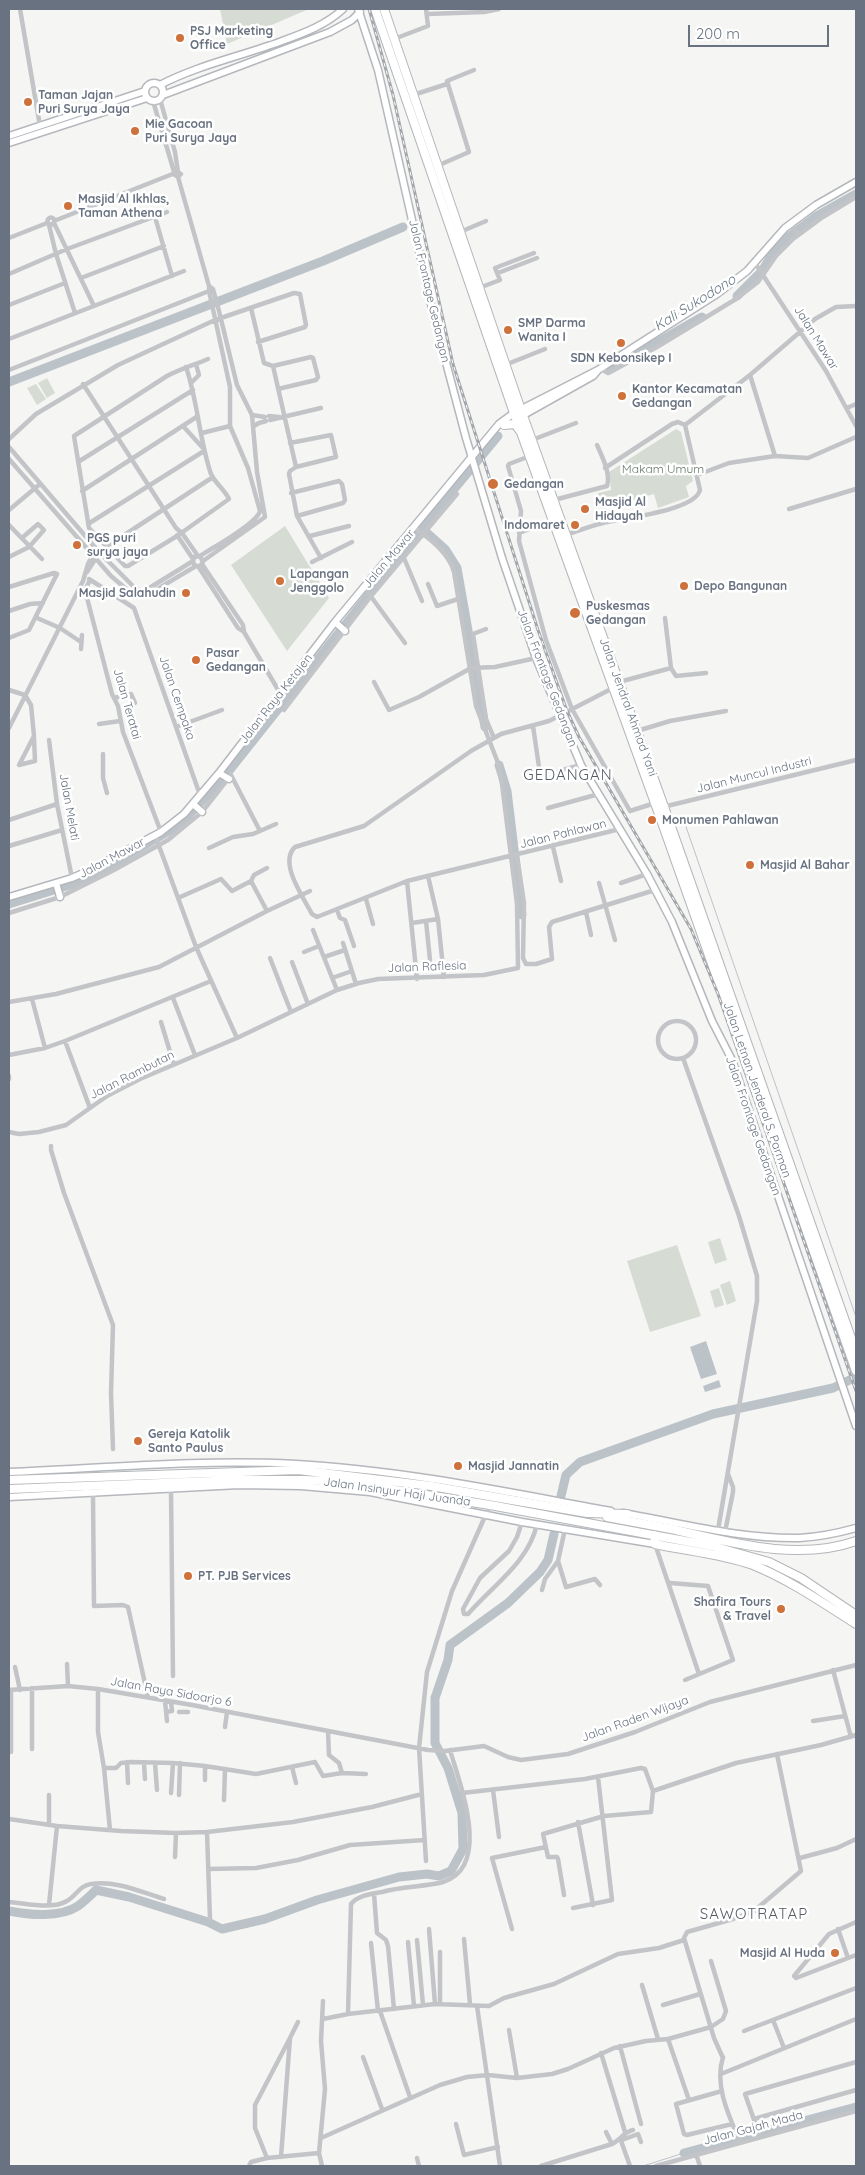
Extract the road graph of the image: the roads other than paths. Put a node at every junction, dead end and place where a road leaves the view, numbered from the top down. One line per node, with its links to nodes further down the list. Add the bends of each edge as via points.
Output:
1 (20, 9): 15 (street)
2 (343, 9): 12 (street, via 306,32)
3 (375, 9): 73 (highway)
4 (384, 9): 9 (highway)
5 (426, 9): 8 (street)
6 (499, 9): 8 (street)
7 (360, 10): 14 (street, via 352,20 330,32); 104 (street, Jalan Frontage Gedangan, via 378,70 434,318)
8 (428, 14): 9 (street, via 428,26)
9 (394, 39): 13 (highway)
10 (474, 70): 11 (street, via 449,80)
11 (447, 84): 13 (street); 18 (street, via 469,152)
12 (160, 85): 14 (street); 14 (street, via 152,83 147,86)
13 (413, 95): 18 (highway)
14 (153, 97): 15 (street); 17 (street); 19 (street, via 175,152)
15 (40, 126): 16 (street)
16 (9, 136)
17 (9, 143)
18 (437, 166): 27 (highway)
19 (177, 174): 25 (street); 44 (street)
20 (856, 182): 26 (street, via 816,205)
21 (856, 197): 28 (street)
22 (167, 212): 23 (street)
23 (155, 217): 30 (street); 31 (street)
24 (486, 221): 27 (street)
25 (51, 223): 29 (street); 31 (street); 33 (street)
26 (791, 225): 28 (street); 35 (street, via 774,239)
27 (460, 232): 43 (highway)
28 (798, 234): 39 (street)
29 (9, 238)
30 (164, 246): 40 (street); 41 (street)
31 (67, 249): 33 (street); 41 (street)
32 (534, 252): 37 (street, via 495,268)
33 (56, 254): 38 (street); 42 (street)
34 (537, 258): 37 (street)
35 (756, 264): 39 (street, Jalan Mawar); 61 (street, via 718,294)
36 (184, 271): 40 (street)
37 (498, 273): 43 (street, via 500,280)
38 (9, 274)
39 (763, 274): 51 (street, Jalan Mawar); 61 (street, via 736,299 657,347 608,373)
40 (172, 276): 46 (street)
41 (80, 278): 46 (street)
42 (65, 283): 45 (street); 49 (street)
43 (479, 288): 58 (highway)
44 (210, 289): 50 (street); 62 (street)
45 (9, 306)
46 (94, 306): 49 (street)
47 (856, 306): 51 (street, via 830,310)
48 (251, 308): 50 (street); 53 (street); 53 (street, via 294,293 300,295 305,328)
49 (75, 313): 52 (street)
50 (218, 319): 54 (street); 65 (street, via 139,354)
51 (801, 331): 63 (street); 72 (street, Jalan Mawar)
52 (9, 339)
53 (258, 342): 59 (street, via 264,362)
54 (224, 348): 66 (street); 67 (street)
55 (545, 349): 58 (street)
56 (208, 359): 57 (street)
57 (196, 364): 60 (street); 64 (street, via 199,374)
58 (505, 365): 73 (highway)
59 (273, 366): 68 (street); 68 (street, via 311,357 318,377)
60 (186, 367): 64 (street); 75 (street)
61 (599, 369): 73 (street, via 593,376)
62 (9, 370)
63 (750, 375): 80 (street); 98 (street)
64 (191, 383): 69 (street)
65 (83, 384): 75 (street); 91 (street, via 36,414)
66 (237, 385): 67 (street); 74 (street)
67 (230, 387): 82 (street)
68 (278, 388): 77 (street)
69 (192, 390): 76 (street); 90 (street)
70 (856, 404): 72 (street)
71 (321, 408): 77 (street)
72 (847, 408): 85 (street, Jalan Mawar)
73 (519, 414): 84 (street, Jalan Raya Ketajen); 86 (street, Jalan Raya Ketajen, via 499,424); 88 (highway, Jalan Jendral Ahmad Yani); 92 (highway, Jalan Jendral Ahmad Yani)
74 (252, 415): 78 (street); 83 (street)
75 (103, 416): 90 (street); 103 (street, via 74,436)
76 (198, 416): 81 (street); 87 (street)
77 (281, 416): 78 (street); 93 (street)
78 (268, 419): 83 (street)
79 (576, 423): 92 (street)
80 (685, 425): 106 (street, via 672,424); 107 (street)
81 (183, 426): 96 (street); 101 (street)
82 (230, 426): 87 (street); 102 (street)
83 (254, 426): 99 (street)
84 (504, 426): 86 (street, Jalan Raya Ketajen); 88 (highway, via 515,424)
85 (856, 426)
86 (492, 432): 104 (street, Jalan Raya Ketajen)
87 (202, 433): 96 (street)
88 (522, 434): 97 (highway, Jalan Jendral Ahmad Yani)
89 (856, 437): 98 (street, via 808,458)
90 (117, 438): 101 (street); 103 (street)
91 (9, 439)
92 (532, 440): 116 (highway, Jalan Jendral Ahmad Yani)
93 (290, 443): 105 (street); 105 (street, via 330,434 336,456)
94 (597, 445): 106 (street)
95 (9, 447): 109 (street)
96 (204, 450): 108 (street); 110 (street)
97 (530, 456): 121 (highway, Jalan Jendral Ahmad Yani); 127 (street, via 508,465 521,511)
98 (775, 456): 107 (street, via 729,463)
99 (255, 458): 102 (street); 125 (street, via 265,516)
100 (9, 459): 112 (street)
101 (131, 459): 110 (street); 113 (street)
102 (245, 460): 125 (street, via 260,511)
103 (78, 462): 113 (street)
104 (473, 462): 126 (street, Jalan Raya Ketajen); 167 (street, Jalan Frontage Gedangan)
105 (296, 467): 114 (street, via 289,474)
106 (605, 468): 116 (street, via 608,486)
107 (696, 475): 130 (street, via 699,493 684,503 656,514 595,525)
108 (212, 477): 117 (street); 128 (street, via 228,497 228,502)
109 (40, 484): 112 (street); 136 (street)
110 (148, 486): 117 (street); 122 (street)
111 (856, 489): 118 (street)
112 (34, 490): 119 (street); 138 (street)
113 (82, 491): 122 (street)
114 (291, 493): 120 (street); 120 (street, via 339,481 342,484 343,503)
115 (457, 494): 129 (street, Jalan Mawar)
116 (554, 500): 130 (highway, Jalan Jendral Ahmad Yani)
117 (163, 509): 128 (street); 135 (street)
118 (789, 509)
119 (9, 510)
120 (297, 516): 131 (street)
121 (553, 520): 127 (street); 172 (highway, Jalan Jendral Ahmad Yani)
122 (88, 524): 135 (street)
123 (9, 525): 132 (street)
124 (349, 526): 131 (street)
125 (247, 528): 142 (street)
126 (414, 528): 129 (street); 148 (street, Jalan Raya Ketajen)
127 (519, 532): 178 (street, via 525,570 539,618)
128 (180, 534): 135 (street, via 127,567); 142 (street)
129 (422, 534): 140 (street, Jalan Mawar); 151 (street, via 442,551 452,565)
130 (566, 535): 172 (highway, Jalan Jendral Ahmad Yani)
131 (310, 536): 139 (street)
132 (22, 538): 134 (street); 134 (street, via 40,524 44,532)
133 (352, 542): 139 (street)
134 (30, 546): 137 (street); 141 (street)
135 (106, 547)
136 (98, 550): 138 (street); 145 (street, via 138,590)
137 (9, 557)
138 (94, 557): 144 (street); 150 (street, via 118,583)
139 (321, 558): 143 (street)
140 (404, 558): 149 (street, Jalan Mawar); 152 (street)
141 (42, 559)
142 (198, 561): 145 (street); 174 (street)
143 (312, 562)
144 (88, 577): 154 (street); 159 (street); 176 (street, Jalan Teratai, via 85,590)
145 (163, 583): 150 (street, via 149,594)
146 (428, 584): 151 (street, via 437,606)
147 (9, 587): 153 (street, via 56,573 57,577)
148 (365, 588): 149 (street); 158 (street, Jalan Raya Ketajen)
149 (371, 595): 161 (street, Jalan Mawar); 165 (street)
150 (139, 596): 154 (street)
151 (458, 599): 168 (street)
152 (422, 601)
153 (43, 603): 155 (street); 156 (street)
154 (134, 608): 185 (street, Jalan Cempaka)
155 (9, 611)
156 (37, 618): 159 (street); 163 (street, via 28,631)
157 (664, 618): 169 (street)
158 (336, 623): 161 (street); 174 (street, Jalan Raya Ketajen)
159 (60, 628): 164 (street); 175 (street)
160 (486, 629): 168 (street, via 473,634)
161 (344, 630): 180 (street, Jalan Mawar)
162 (82, 635): 164 (street)
163 (9, 638)
164 (81, 642): 166 (street)
165 (405, 642)
166 (82, 649)
167 (536, 658): 168 (street); 182 (street, Jalan Frontage Gedangan)
168 (474, 668): 171 (street, via 389,710); 191 (street); 191 (street, via 479,715)
169 (671, 668): 170 (street, via 676,676); 172 (street)
170 (706, 673)
171 (374, 682)
172 (616, 685): 178 (street); 188 (highway, Jalan Jendral Ahmad Yani); 202 (highway, Jalan Jendral Ahmad Yani)
173 (9, 690): 175 (street)
174 (280, 693): 197 (street, Jalan Raya Ketajen)
175 (25, 695): 187 (street); 189 (street, via 32,705)
176 (114, 698): 177 (street, via 131,694); 183 (street, Jalan Teratai)
177 (136, 703)
178 (572, 709): 182 (street); 202 (street, Jalan Muncul Industri, via 630,811)
179 (222, 710): 185 (street)
180 (284, 710)
181 (726, 711): 188 (street, via 670,721)
182 (559, 716): 186 (street); 194 (street, Jalan Frontage Gedangan)
183 (120, 721): 184 (street); 210 (street, Jalan Teratai)
184 (99, 724)
185 (176, 726): 200 (street, Jalan Cempaka)
186 (533, 726): 191 (street); 195 (street)
187 (9, 728)
188 (637, 731): 202 (highway, Jalan Jendral Ahmad Yani)
189 (34, 736): 189 (street, via 19,764 20,765 34,762)
190 (49, 740): 201 (street, Jalan Melati)
191 (491, 740): 214 (street, Jalan Raflesia, via 500,770); 229 (street, via 470,751 364,826 294,849 289,863)
192 (103, 754): 198 (street)
193 (856, 760): 202 (street, Jalan Muncul Industri)
194 (581, 765): 196 (street); 199 (street, Jalan Frontage Gedangan)
195 (540, 767)
196 (559, 771)
197 (226, 776): 200 (street, Jalan Raya Ketajen); 203 (street, Jalan Mawar); 209 (street)
198 (107, 793)
199 (599, 794): 204 (street); 207 (street, Jalan Frontage Gedangan)
200 (200, 795): 203 (street, Jalan Raya Ketajen)
201 (57, 804): 205 (street); 208 (street, Jalan Melati)
202 (659, 807): 280 (highway, Jalan Letnan Jenderal S. Parman); 281 (highway, Jalan Letnan Jenderal S. Parman)
203 (198, 808): 210 (street, Jalan Raya Ketajen, via 179,819); 210 (street, Jalan Mawar, via 179,832)
204 (548, 808)
205 (9, 820)
206 (276, 824): 209 (street)
207 (620, 829): 212 (street, Jalan Pahlawan); 218 (street, Jalan Frontage Gedangan)
208 (62, 830): 211 (street); 220 (street, Jalan Melati)
209 (260, 831): 213 (street, via 233,837)
210 (158, 838): 215 (street, Jalan Raya Ketajen); 217 (street, Jalan Mawar); 232 (street, Jalan Teratai)
211 (9, 846)
212 (553, 847): 214 (street, Jalan Pahlawan); 222 (street)
213 (209, 848)
214 (514, 856): 219 (street, Jalan Pahlawan); 234 (street, Jalan Raflesia)
215 (110, 862): 217 (street); 220 (street, Jalan Raya Ketajen)
216 (267, 868): 221 (street)
217 (114, 870): 230 (street, Jalan Mawar)
218 (647, 874): 225 (street); 227 (street, Jalan Frontage Gedangan)
219 (428, 876): 223 (street, Jalan Pahlawan); 240 (street)
220 (72, 878): 226 (street, Jalan Raya Ketajen)
221 (250, 881): 232 (street, via 231,891 220,879); 237 (street)
222 (561, 881)
223 (407, 882): 233 (street, Jalan Pahlawan); 242 (street)
224 (599, 882): 235 (street)
225 (621, 883)
226 (56, 884): 230 (street); 231 (street, Jalan Raya Ketajen)
227 (655, 890): 235 (street); 282 (street, Jalan Frontage Gedangan, via 732,1060)
228 (310, 891): 229 (street)
229 (302, 895): 236 (street, Jalan Pahlawan, via 315,917); 237 (street)
230 (60, 896): 239 (street, Jalan Mawar)
231 (9, 898)
232 (178, 898): 250 (street, Jalan Teratai)
233 (366, 899): 236 (street, Jalan Pahlawan); 243 (street)
234 (521, 904): 238 (street, via 524,958 529,965 552,959 550,922); 258 (street, Jalan Raflesia, via 518,968 500,973)
235 (605, 905): 238 (street); 246 (street)
236 (337, 910): 249 (street, via 340,918 345,920)
237 (267, 911): 250 (street)
238 (586, 912): 245 (street)
239 (9, 913)
240 (438, 919): 241 (street); 258 (street)
241 (426, 921): 242 (street); 255 (street)
242 (412, 923): 260 (street)
243 (372, 924)
244 (313, 930): 248 (street)
245 (591, 935)
246 (615, 940)
247 (343, 943): 251 (street)
248 (319, 946): 252 (street); 253 (street)
249 (354, 946)
250 (196, 947): 261 (street, Jalan Teratai); 265 (street, via 160,966)
251 (345, 950): 253 (street); 257 (street)
252 (304, 952)
253 (324, 957): 259 (street)
254 (270, 958): 268 (street)
255 (430, 960)
256 (292, 962): 267 (street)
257 (352, 972): 259 (street); 262 (street)
258 (444, 977): 260 (street, Jalan Raflesia)
259 (332, 978): 263 (street)
260 (417, 979): 262 (street, Jalan Raflesia, via 378,979)
261 (211, 981): 264 (street); 270 (street, Jalan Teratai)
262 (356, 984): 263 (street, Jalan Raflesia)
263 (337, 990): 267 (street, Jalan Raflesia)
264 (173, 998): 271 (street); 274 (street)
265 (32, 999): 266 (street); 272 (street)
266 (9, 1002)
267 (308, 1004): 268 (street, Jalan Raflesia)
268 (291, 1012): 270 (street, Jalan Raflesia)
269 (161, 1022): 276 (street)
270 (237, 1038): 274 (street, Jalan Rambutan)
271 (65, 1041): 272 (street); 277 (street)
272 (45, 1048): 273 (street)
273 (9, 1055)
274 (196, 1055): 276 (street, Jalan Rambutan)
275 (683, 1058): 275 (street, via 668,1057 659,1047 659,1032 669,1022 683,1022 694,1031 694,1048); 285 (street, via 757,1276 757,1301)
276 (174, 1065): 277 (street, Jalan Rambutan, via 122,1088)
277 (90, 1108): 278 (street, Jalan Rambutan, via 61,1127 32,1133)
278 (9, 1132)
279 (51, 1146): 283 (street, via 64,1193 113,1325)
280 (856, 1352)
281 (856, 1371)
282 (856, 1426)
283 (113, 1449)
284 (9, 1472): 287 (street, Jalan Insinyur Haji Juanda, via 266,1463 347,1469)
285 (728, 1474): 305 (street); 306 (street, via 733,1492)
286 (9, 1480): 287 (highway, Jalan Insinyur Haji Juanda, via 298,1470)
287 (432, 1482): 292 (highway); 295 (highway, Jalan Insinyur Haji Juanda)
288 (239, 1483): 289 (highway, Jalan Insinyur Haji Juanda); 290 (street, Jalan Insinyur Haji Juanda); 292 (highway, Jalan Insinyur Haji Juanda, via 344,1482); 297 (street, Jalan Insinyur Haji Juanda, via 362,1491)
289 (9, 1489)
290 (171, 1489): 291 (street, Jalan Insinyur Haji Juanda); 320 (street)
291 (94, 1493): 293 (street, Jalan Insinyur Haji Juanda); 327 (street, via 94,1606 128,1607)
292 (429, 1496): 294 (highway, Jalan Insinyur Haji Juanda)
293 (9, 1497)
294 (490, 1506): 296 (highway, Jalan Insinyur Haji Juanda); 297 (street)
295 (571, 1507): 298 (highway, Jalan Insinyur Haji Juanda); 299 (street, Jalan Insinyur Haji Juanda)
296 (511, 1509): 300 (highway); 308 (highway, Jalan Insinyur Haji Juanda)
297 (487, 1514): 300 (street, Jalan Insinyur Haji Juanda); 338 (street, via 452,1592 430,1664)
298 (588, 1514): 299 (highway, Jalan Insinyur Haji Juanda); 307 (highway, via 772,1548 823,1548)
299 (626, 1514): 305 (street, Jalan Insinyur Haji Juanda)
300 (508, 1519): 301 (street, Jalan Insinyur Haji Juanda)
301 (522, 1522): 302 (street, Jalan Insinyur Haji Juanda); 302 (street, via 509,1552 480,1578 463,1609 464,1614 468,1614 521,1559)
302 (536, 1524): 304 (street, Jalan Insinyur Haji Juanda)
303 (856, 1528): 306 (street, Jalan Insinyur Haji Juanda, via 801,1538)
304 (564, 1529): 308 (street, Jalan Insinyur Haji Juanda); 309 (street)
305 (718, 1530): 306 (street, Jalan Insinyur Haji Juanda)
306 (726, 1532)
307 (856, 1541)
308 (659, 1543): 310 (street); 313 (highway, via 740,1553 769,1562 802,1578); 314 (highway, Jalan Insinyur Haji Juanda, via 751,1565 787,1580)
309 (558, 1561): 311 (street, via 566,1587 595,1579); 312 (street, via 545,1579)
310 (670, 1583): 319 (street); 319 (street, via 708,1586 733,1658 732,1662)
311 (600, 1585)
312 (542, 1590)
313 (856, 1615)
314 (856, 1624)
315 (67, 1664): 322 (street)
316 (856, 1665): 318 (street, Jalan Raden Wijaya)
317 (15, 1667): 326 (street)
318 (833, 1670): 332 (street); 340 (street, Jalan Raden Wijaya, via 710,1702 568,1754 521,1760 508,1758 484,1746)
319 (700, 1674): 321 (street)
320 (173, 1676)
321 (685, 1680)
322 (68, 1686): 323 (street, Jalan Raya Sidoarjo 6); 324 (street, Jalan Raya Sidoarjo 6)
323 (32, 1688): 326 (street, Jalan Raya Sidoarjo 6); 339 (street)
324 (98, 1689): 327 (street, Jalan Raya Sidoarjo 6); 350 (street, via 97,1718)
325 (10, 1690): 326 (street, Jalan Raya Sidoarjo 6); 341 (street)
326 (20, 1690)
327 (148, 1697): 328 (street, Jalan Raya Sidoarjo 6)
328 (168, 1701): 329 (street, Jalan Raya Sidoarjo 6); 334 (street)
329 (189, 1704): 330 (street); 331 (street, Jalan Raya Sidoarjo 6)
330 (184, 1712)
331 (227, 1712): 335 (street); 336 (street, Jalan Raya Sidoarjo 6)
332 (845, 1716): 333 (street); 337 (street)
333 (814, 1721)
334 (167, 1722)
335 (225, 1727)
336 (328, 1731): 338 (street, Jalan Raya Sidoarjo 6); 352 (street, via 329,1755 339,1763)
337 (854, 1736): 342 (street)
338 (420, 1748): 340 (street, Jalan Raden Wijaya); 364 (street)
339 (32, 1749)
340 (447, 1750): 363 (street)
341 (11, 1752)
342 (776, 1754): 361 (street, via 736,1763); 381 (street)
343 (127, 1762): 344 (street); 350 (street, via 116,1768); 357 (street)
344 (144, 1762): 345 (street); 355 (street)
345 (155, 1763): 346 (street); 359 (street)
346 (173, 1763): 347 (street); 362 (street)
347 (180, 1763): 348 (street); 366 (street)
348 (206, 1766): 351 (street); 356 (street)
349 (292, 1767): 351 (street, via 256,1774); 352 (street, via 316,1762 322,1775); 358 (street)
350 (104, 1768): 373 (street)
351 (225, 1769): 367 (street)
352 (342, 1773): 353 (street)
353 (366, 1774)
354 (598, 1777): 360 (street); 361 (street, via 643,1768); 368 (street)
355 (145, 1779)
356 (205, 1780)
357 (128, 1782)
358 (296, 1783)
359 (157, 1790)
360 (493, 1790): 363 (street); 376 (street)
361 (653, 1791): 368 (street, via 653,1809 648,1813)
362 (171, 1793)
363 (462, 1793): 384 (street, via 470,1828 470,1845 460,1871 443,1882)
364 (422, 1794): 374 (street, via 293,1822); 378 (street)
365 (49, 1795): 371 (street)
366 (179, 1795)
367 (224, 1800)
368 (604, 1816): 370 (street); 389 (street, via 612,1900)
369 (9, 1818): 371 (street)
370 (578, 1822): 379 (street, via 544,1833); 389 (street)
371 (49, 1825): 372 (street)
372 (57, 1826): 373 (street); 388 (street)
373 (110, 1830): 375 (street)
374 (207, 1832): 375 (street); 383 (street)
375 (176, 1833): 380 (street)
376 (499, 1837)
377 (856, 1839): 381 (street)
378 (425, 1840): 382 (street); 383 (street, via 350,1845 256,1868)
379 (546, 1847): 385 (street, via 549,1858 558,1859); 394 (street, via 492,1858)
380 (175, 1857)
381 (800, 1858): 398 (street, via 801,1873 754,1911 687,1932)
382 (426, 1861)
383 (208, 1869): 391 (street)
384 (374, 1894): 416 (street, via 377,1933 388,1946); 418 (street, via 360,1897 350,1904)
385 (564, 1895)
386 (164, 1899): 388 (street, via 113,1884 95,1883 83,1887 66,1902)
387 (9, 1902): 388 (street)
388 (49, 1905)
389 (593, 1905): 390 (street)
390 (573, 1908)
391 (210, 1918)
392 (856, 1922): 395 (street)
393 (430, 1929): 410 (street)
394 (512, 1929)
395 (838, 1929): 403 (street); 403 (street, via 829,1934 794,1977)
396 (464, 1939): 411 (street)
397 (417, 1940): 412 (street)
398 (684, 1940): 407 (street); 415 (street, via 659,1948 618,1954 554,1984 504,1998 489,2006)
399 (408, 1942): 414 (street)
400 (371, 1944): 417 (street)
401 (440, 1952): 409 (street)
402 (856, 1955): 403 (street)
403 (848, 1958)
404 (711, 1961): 423 (street, via 726,2011 723,2019)
405 (642, 1985): 427 (street)
406 (856, 1988): 421 (street)
407 (700, 1994): 413 (street); 423 (street)
408 (323, 2001): 419 (street)
409 (440, 2003): 410 (street); 411 (street)
410 (435, 2004): 412 (street)
411 (470, 2004): 415 (street)
412 (423, 2005): 414 (street)
413 (663, 2005)
414 (414, 2006): 416 (street)
415 (478, 2006): 435 (street)
416 (394, 2009): 417 (street)
417 (379, 2011): 418 (street); 439 (street)
418 (348, 2014): 419 (street)
419 (323, 2019): 451 (street, via 321,2041 325,2089)
420 (856, 2019): 430 (street)
421 (773, 2020): 425 (street); 430 (street)
422 (298, 2022): 426 (street)
423 (711, 2027): 428 (street); 434 (street, via 723,2057)
424 (509, 2030): 436 (street)
425 (744, 2031)
426 (290, 2038): 459 (street); 460 (street, via 253,2112)
427 (658, 2039): 428 (street); 429 (street)
428 (668, 2039): 440 (street)
429 (620, 2046): 431 (street); 445 (street)
430 (784, 2048): 434 (street)
431 (601, 2052): 436 (street, via 560,2071); 449 (street)
432 (363, 2057): 441 (street)
433 (856, 2062): 443 (street, via 747,2093 745,2096)
434 (721, 2074): 438 (street)
435 (488, 2075): 436 (street); 439 (street, via 457,2080); 456 (street)
436 (517, 2078)
437 (856, 2090): 443 (street)
438 (722, 2091): 440 (street); 446 (street)
439 (410, 2097): 441 (street)
440 (689, 2100): 446 (street, via 676,2106 685,2135)
441 (382, 2109): 451 (street)
442 (856, 2110): 450 (street, Jalan Gajah Mada)
443 (754, 2119): 450 (street)
444 (456, 2124): 456 (street, via 464,2155)
445 (641, 2124)
446 (732, 2124): 453 (street)
447 (633, 2130): 449 (street)
448 (606, 2132): 455 (street)
449 (626, 2132): 452 (street)
450 (759, 2135): 453 (street, Jalan Gajah Mada)
451 (321, 2138): 457 (street)
452 (621, 2139): 454 (street, via 638,2134); 455 (street); 467 (street)
453 (739, 2141): 458 (street, Jalan Gajah Mada)
454 (641, 2142)
455 (612, 2144): 466 (street)
456 (498, 2147): 465 (street)
457 (319, 2153): 459 (street); 463 (street)
458 (696, 2154): 468 (street, Jalan Gajah Mada); 469 (street)
459 (281, 2157): 460 (street)
460 (267, 2158): 462 (street, via 251,2162)
461 (417, 2158): 464 (street)
462 (250, 2166)
463 (322, 2166)
464 (419, 2166)
465 (500, 2166)
466 (541, 2166)
467 (630, 2166)
468 (656, 2166)
469 (700, 2166)

